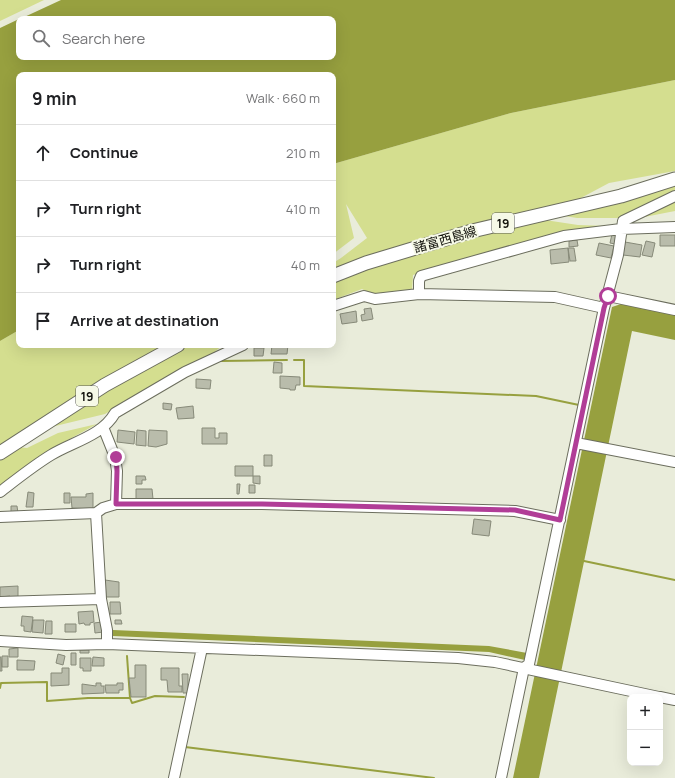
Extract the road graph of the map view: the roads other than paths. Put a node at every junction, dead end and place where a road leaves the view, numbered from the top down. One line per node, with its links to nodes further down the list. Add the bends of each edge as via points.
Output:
1 (675, 179): 5 (main road, 諸富西島線 / 19, via 621,196 472,231 366,263)
2 (675, 196): 4 (street, via 623,221)
3 (675, 226): 4 (street)
4 (621, 229): 6 (street, via 564,236 421,276); 7 (street, via 618,255)
5 (336, 275)
6 (419, 294): 8 (street, via 375,299 364,296); 9 (street, via 555,297)
7 (608, 296): 9 (street); 10 (street)
8 (336, 305)
9 (604, 308): 16 (street)
10 (675, 310)
11 (173, 348): 17 (main road, 19, via 105,385)
12 (225, 348): 14 (street)
13 (237, 348): 14 (street)
14 (215, 358): 15 (street, via 185,372 115,413)
15 (103, 427): 19 (street, via 50,455); 20 (street, via 116,457)
16 (579, 443): 18 (street); 23 (street)
17 (0, 453)
18 (675, 462)
19 (0, 492)
20 (116, 504): 21 (street); 23 (street, via 262,504 515,510)
21 (96, 513): 22 (street); 24 (street)
22 (0, 517)
23 (560, 520): 29 (street, via 529,664)
24 (101, 599): 25 (street); 27 (street)
25 (0, 602)
26 (0, 641): 27 (street, via 66,645)
27 (107, 644): 28 (street)
28 (202, 648): 29 (street, via 458,658); 33 (street)
29 (524, 668): 30 (street); 34 (street)
30 (646, 694)
31 (663, 698): 32 (street)
32 (675, 700)
33 (174, 778)
34 (501, 778)

